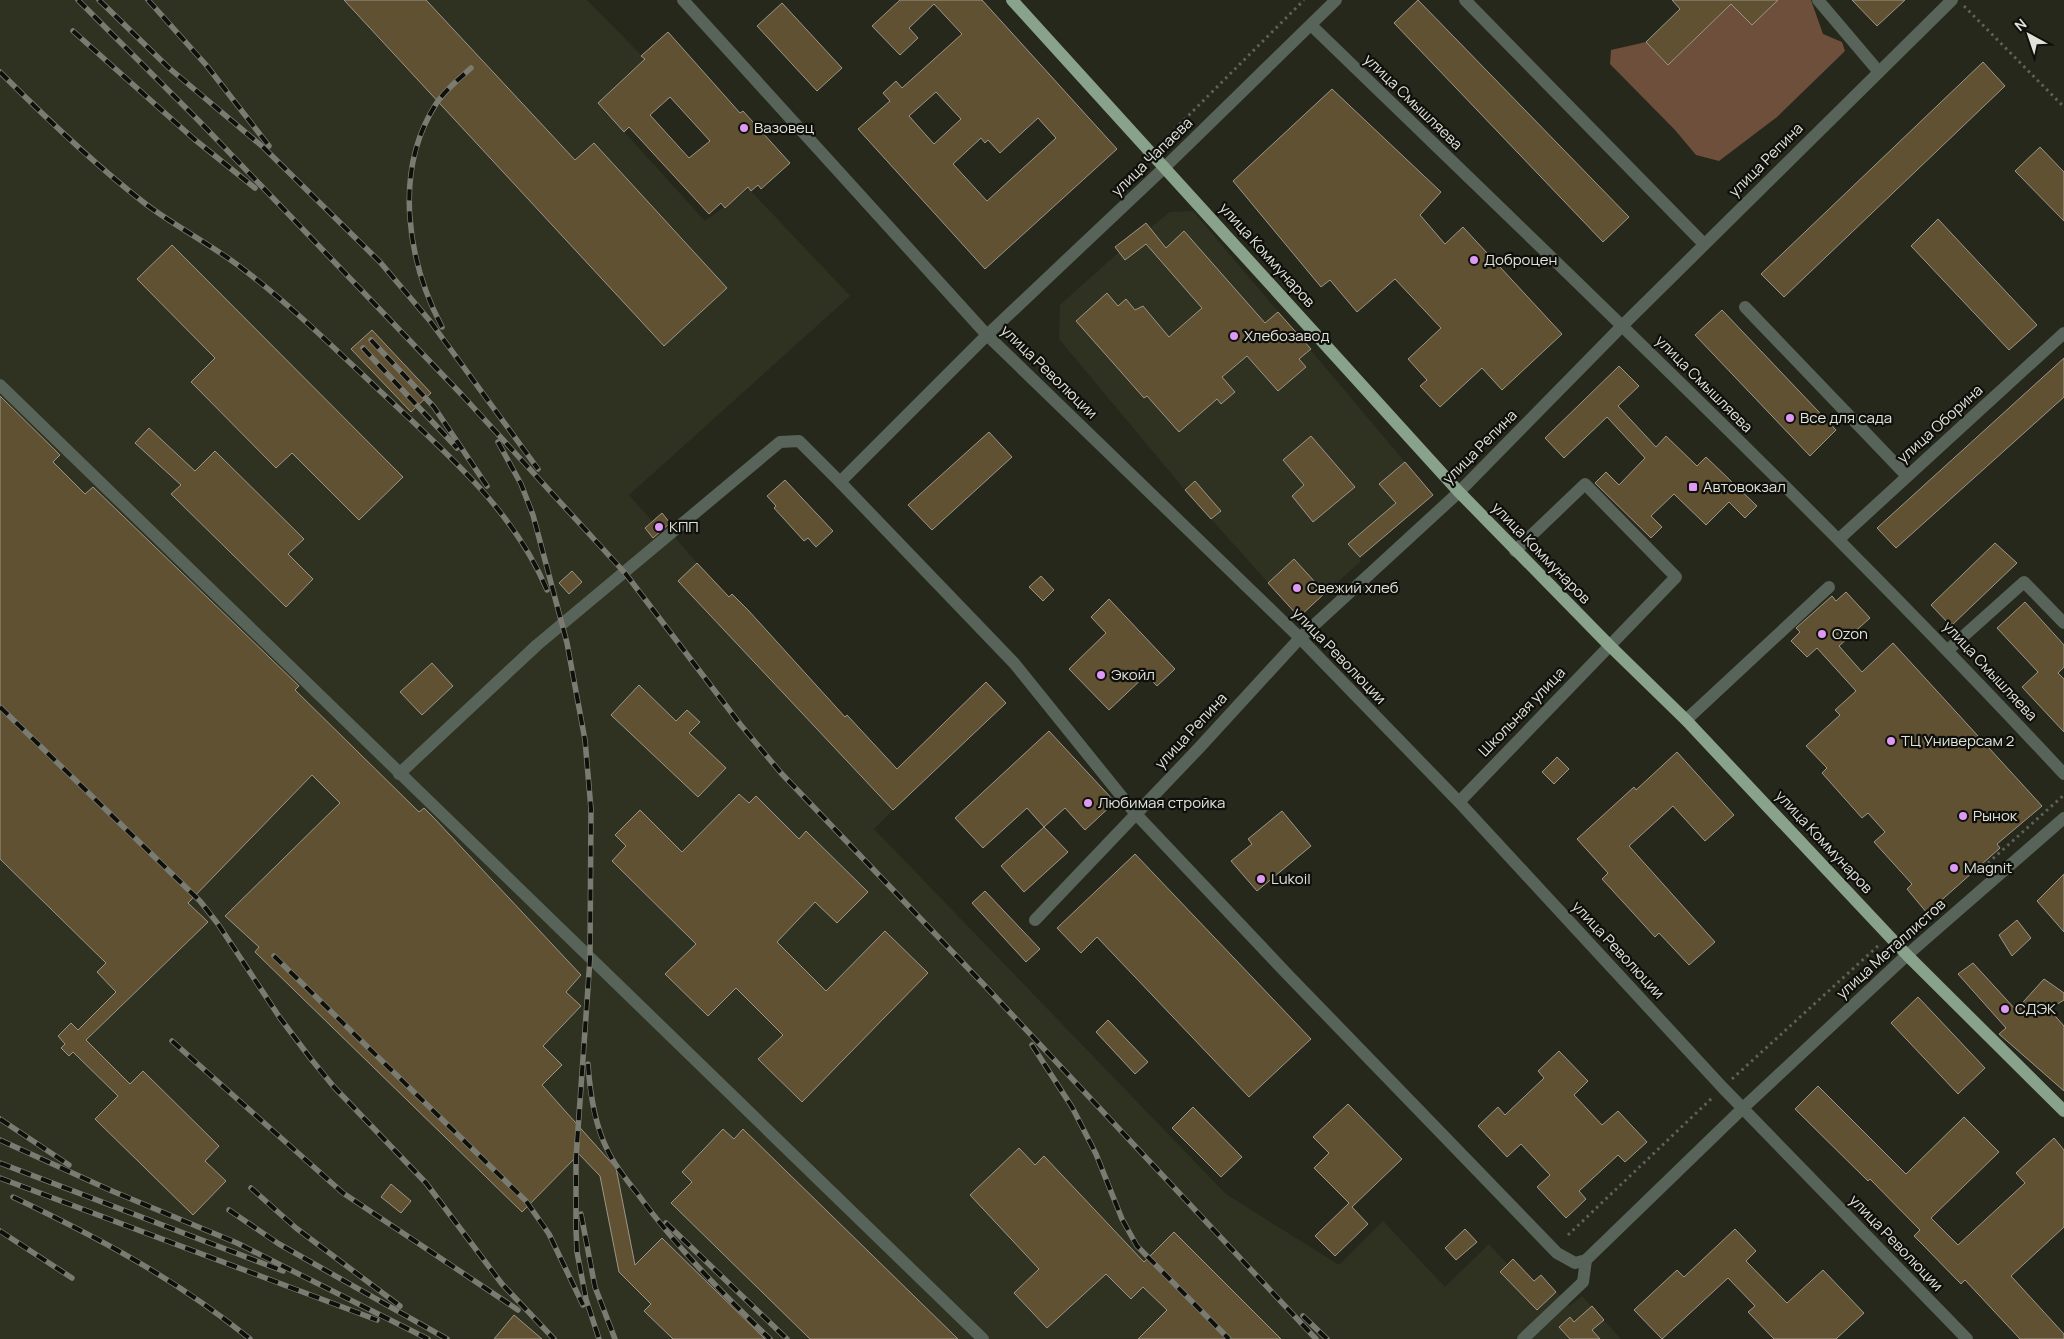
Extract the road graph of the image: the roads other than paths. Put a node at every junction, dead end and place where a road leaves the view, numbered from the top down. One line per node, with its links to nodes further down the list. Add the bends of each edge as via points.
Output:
1 (683, 0): 14 (street, улица Революции)
2 (1012, 0): 9 (main road, улица Коммунаров)
3 (1336, 0): 7 (street, улица Чапаева)
4 (1465, 0): 10 (street)
5 (1818, 0): 8 (street)
6 (1952, 0): 8 (street, улица Репина)
7 (1312, 26): 9 (street, улица Чапаева); 12 (street, улица Смышляева)
8 (1879, 72): 10 (street, улица Репина)
9 (1166, 168): 14 (street, улица Чапаева); 18 (main road, улица Коммунаров)
10 (1704, 244): 12 (street, улица Репина)
11 (1745, 307): 16 (street)
12 (1622, 326): 18 (street, улица Репина); 19 (street, улица Смышляева)
13 (2064, 333): 16 (street, улица Оборина)
14 (988, 335): 17 (street, улица Чапаева); 23 (street, улица Революции)
15 (0, 385): 27 (street)
16 (1908, 476): 19 (street, улица Оборина)
17 (840, 482): 27 (street, via 799,441 780,442 536,645); 30 (street, via 1014,663)
18 (1459, 492): 20 (main road, улица Коммунаров); 23 (street, улица Репина)
19 (1838, 539): 25 (street, улица Смышляева)
20 (1515, 551): 24 (main road, улица Коммунаров); 24 (street, Школьная улица, via 1585,484 1676,577)
21 (1828, 587): 26 (street)
22 (2064, 623): 25 (street, via 2024,582)
23 (1300, 638): 29 (street, улица Революции); 30 (street, улица Репина)
24 (1609, 645): 26 (main road, улица Коммунаров); 29 (street, Школьная улица)
25 (1948, 650): 28 (street, улица Смышляева)
26 (1686, 720): 33 (main road, улица Коммунаров)
27 (399, 774): 37 (street)
28 (2064, 774)
29 (1459, 802): 34 (street, улица Революции)
30 (1135, 813): 32 (street, улица Репина); 36 (street, via 1557,1253 1575,1263)
31 (2064, 818): 33 (street, улица Металлистов)
32 (1035, 920)
33 (1907, 954): 34 (street, улица Металлистов); 35 (main road, улица Коммунаров)
34 (1743, 1108): 36 (street, улица Металлистов); 39 (street, улица Революции)
35 (2064, 1111)
36 (1586, 1260): 38 (street, via 1583,1282)
37 (983, 1339)
38 (1523, 1339)
39 (1967, 1339)

